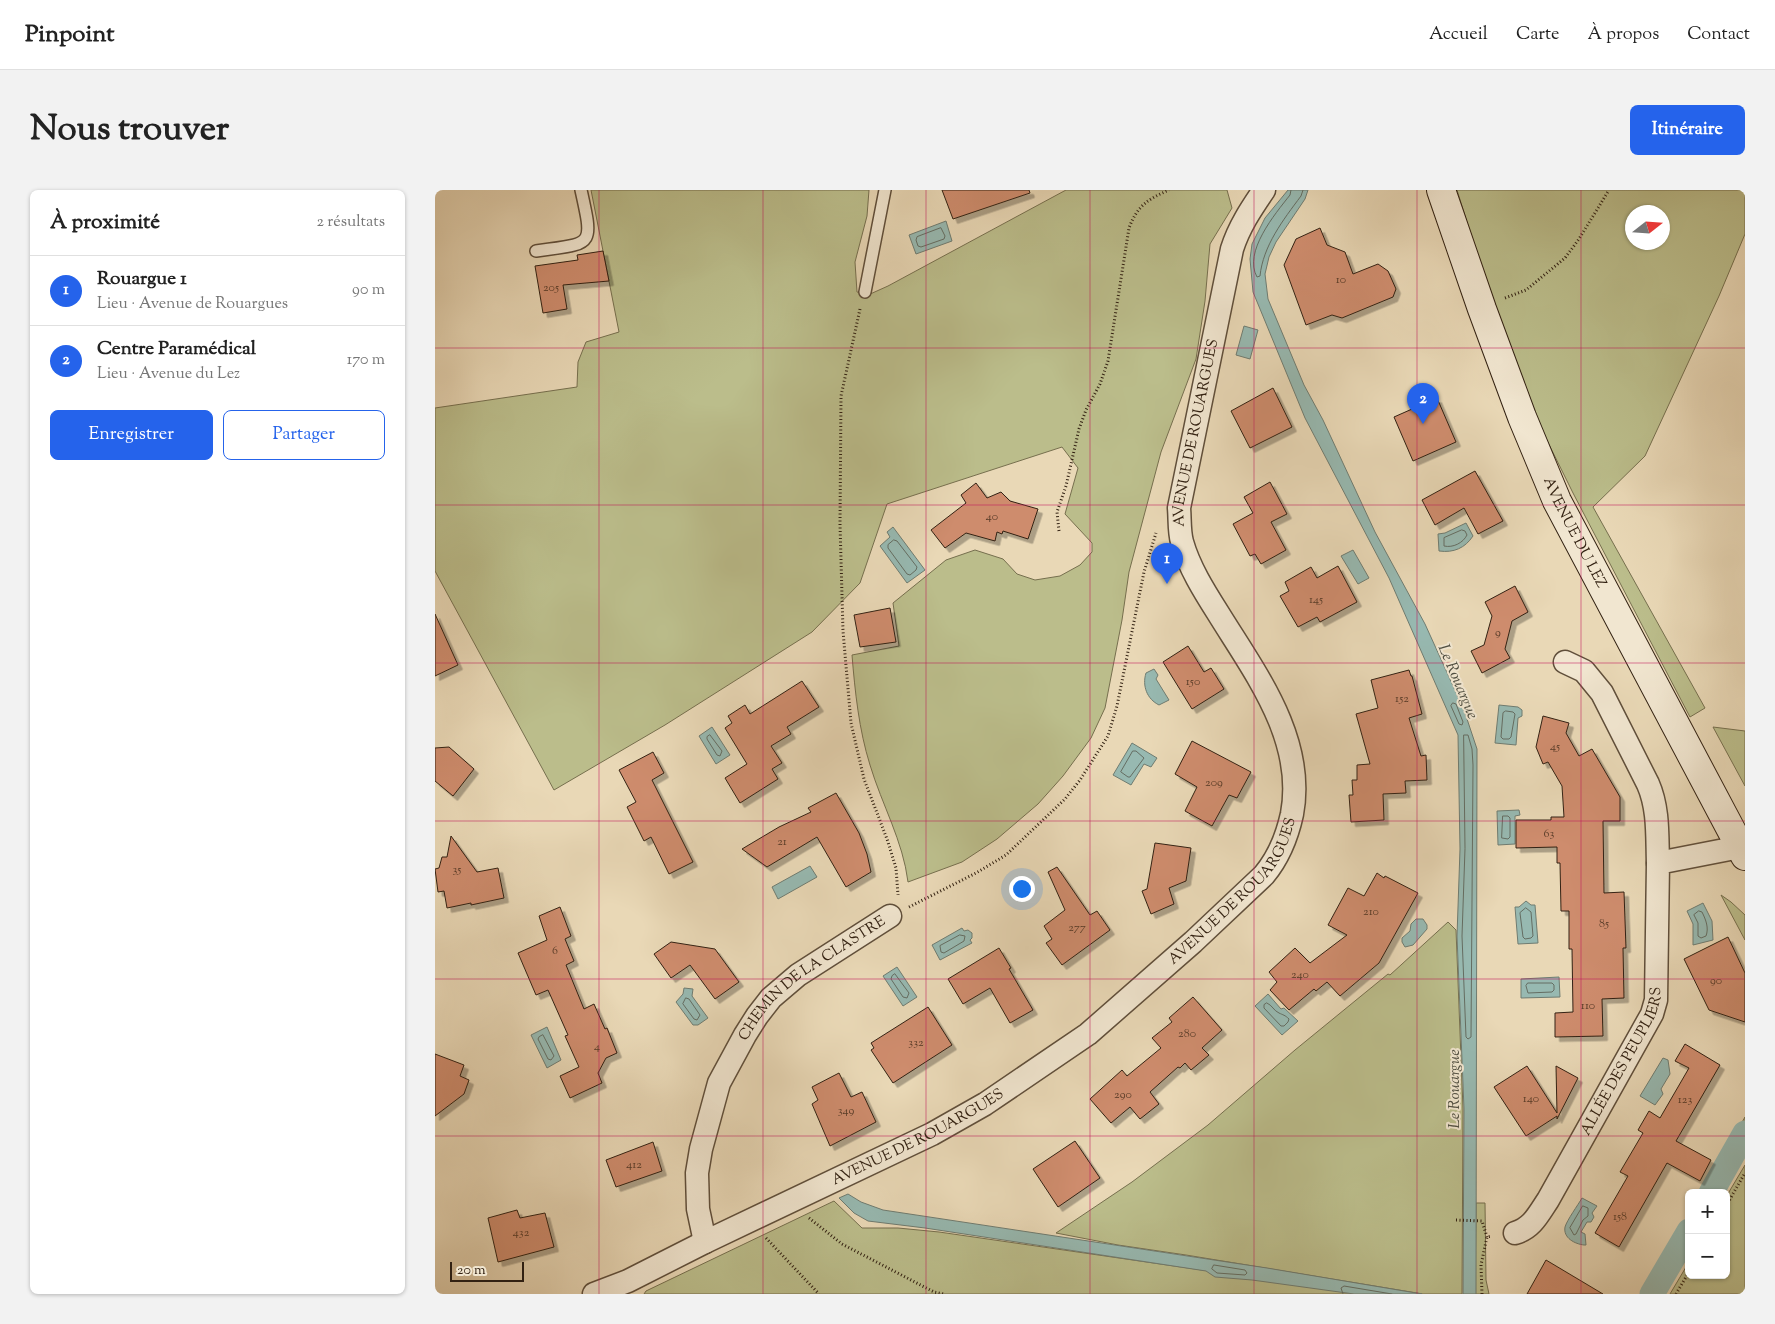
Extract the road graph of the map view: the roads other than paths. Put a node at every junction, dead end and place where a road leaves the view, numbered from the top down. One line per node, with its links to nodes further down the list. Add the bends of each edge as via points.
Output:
1 (581, 190): 5 (lane, via 589,234 584,242)
2 (885, 190): 6 (lane)
3 (1264, 190): 12 (street, AVENUE DE ROUARGUES, via 1241,227 1232,249 1179,508 1182,540 1195,573 1267,695 1288,743 1295,790 1282,849 1264,875 1088,1034 985,1104 932,1134)
4 (1441, 190): 8 (street, AVENUE DU LEZ, via 1522,417 1557,501)
5 (536, 252)
6 (865, 292)
7 (1565, 662): 9 (street, ALLÉE DES PEUPLIERS, via 1583,671 1602,693 1648,784 1656,810)
8 (1743, 851): 9 (street)
9 (1658, 864): 11 (street, ALLÉE DES PEUPLIERS, via 1656,1000 1652,1014 1548,1200 1533,1223)
10 (890, 916): 12 (street, CHEMIN DE LA CLASTRE, via 798,975 771,998 745,1035 719,1082 701,1149 697,1173 698,1209)
11 (1515, 1233)
12 (705, 1242): 13 (street, AVENUE DE ROUARGUES, via 629,1281)
13 (594, 1294)

